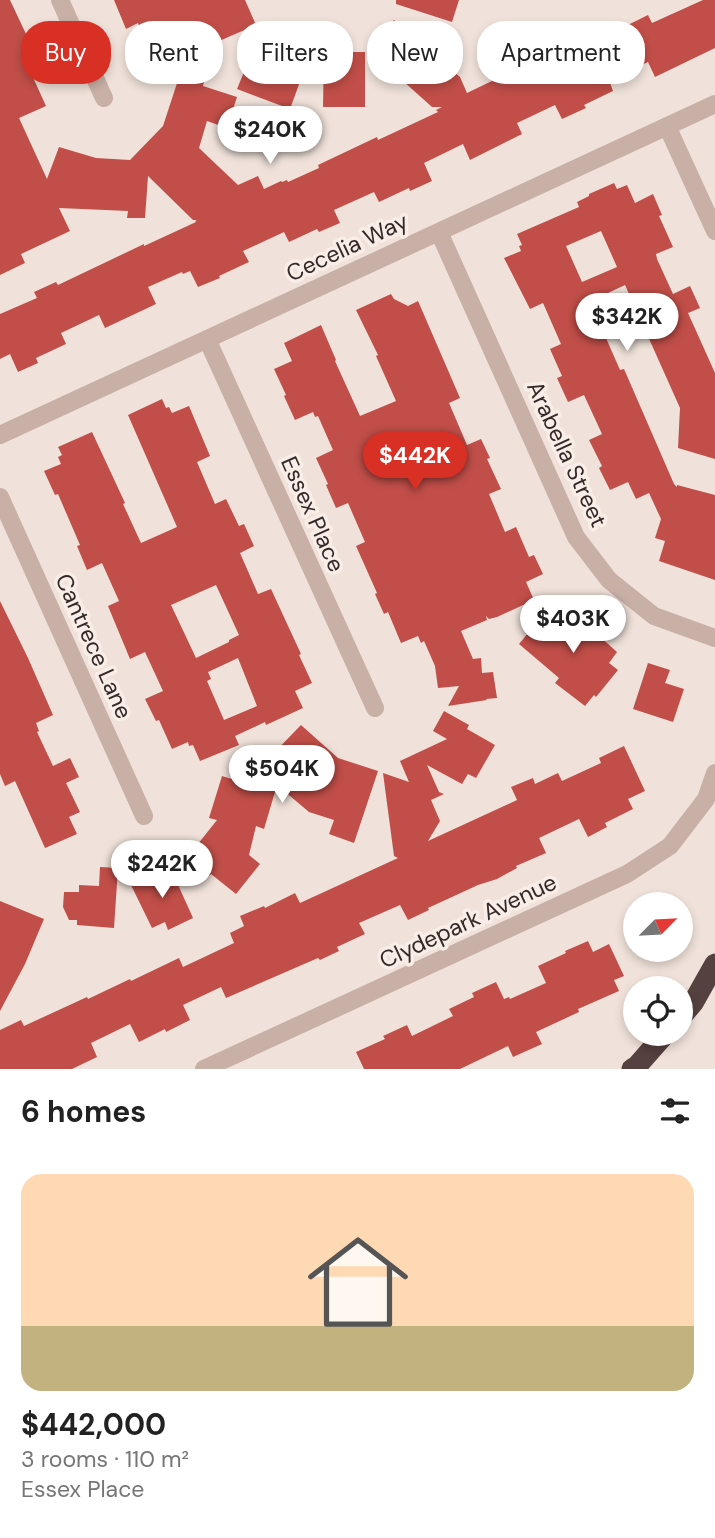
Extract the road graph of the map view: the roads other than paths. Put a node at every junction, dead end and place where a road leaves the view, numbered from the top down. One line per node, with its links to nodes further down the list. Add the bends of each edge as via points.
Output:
1 (60, 0): 2 (street)
2 (104, 98)
3 (715, 104): 4 (street, Cecelia Way)
4 (667, 126): 5 (street); 6 (street, Cecelia Way)
5 (715, 231)
6 (439, 232): 7 (street, Cecelia Way); 10 (street, Arabella Street, via 576,537 609,580 654,616)
7 (207, 339): 8 (street, Cecelia Way); 11 (street, Essex Place)
8 (0, 435)
9 (0, 497): 13 (street, Cantrece Lane)
10 (715, 638)
11 (375, 708)
12 (715, 773): 17 (street, Clydepark Avenue, via 706,799 670,846 627,874)
13 (144, 816)
14 (715, 964): 15 (highway)
15 (693, 1003)
16 (654, 1046): 18 (highway)
17 (204, 1069)
18 (632, 1069)

